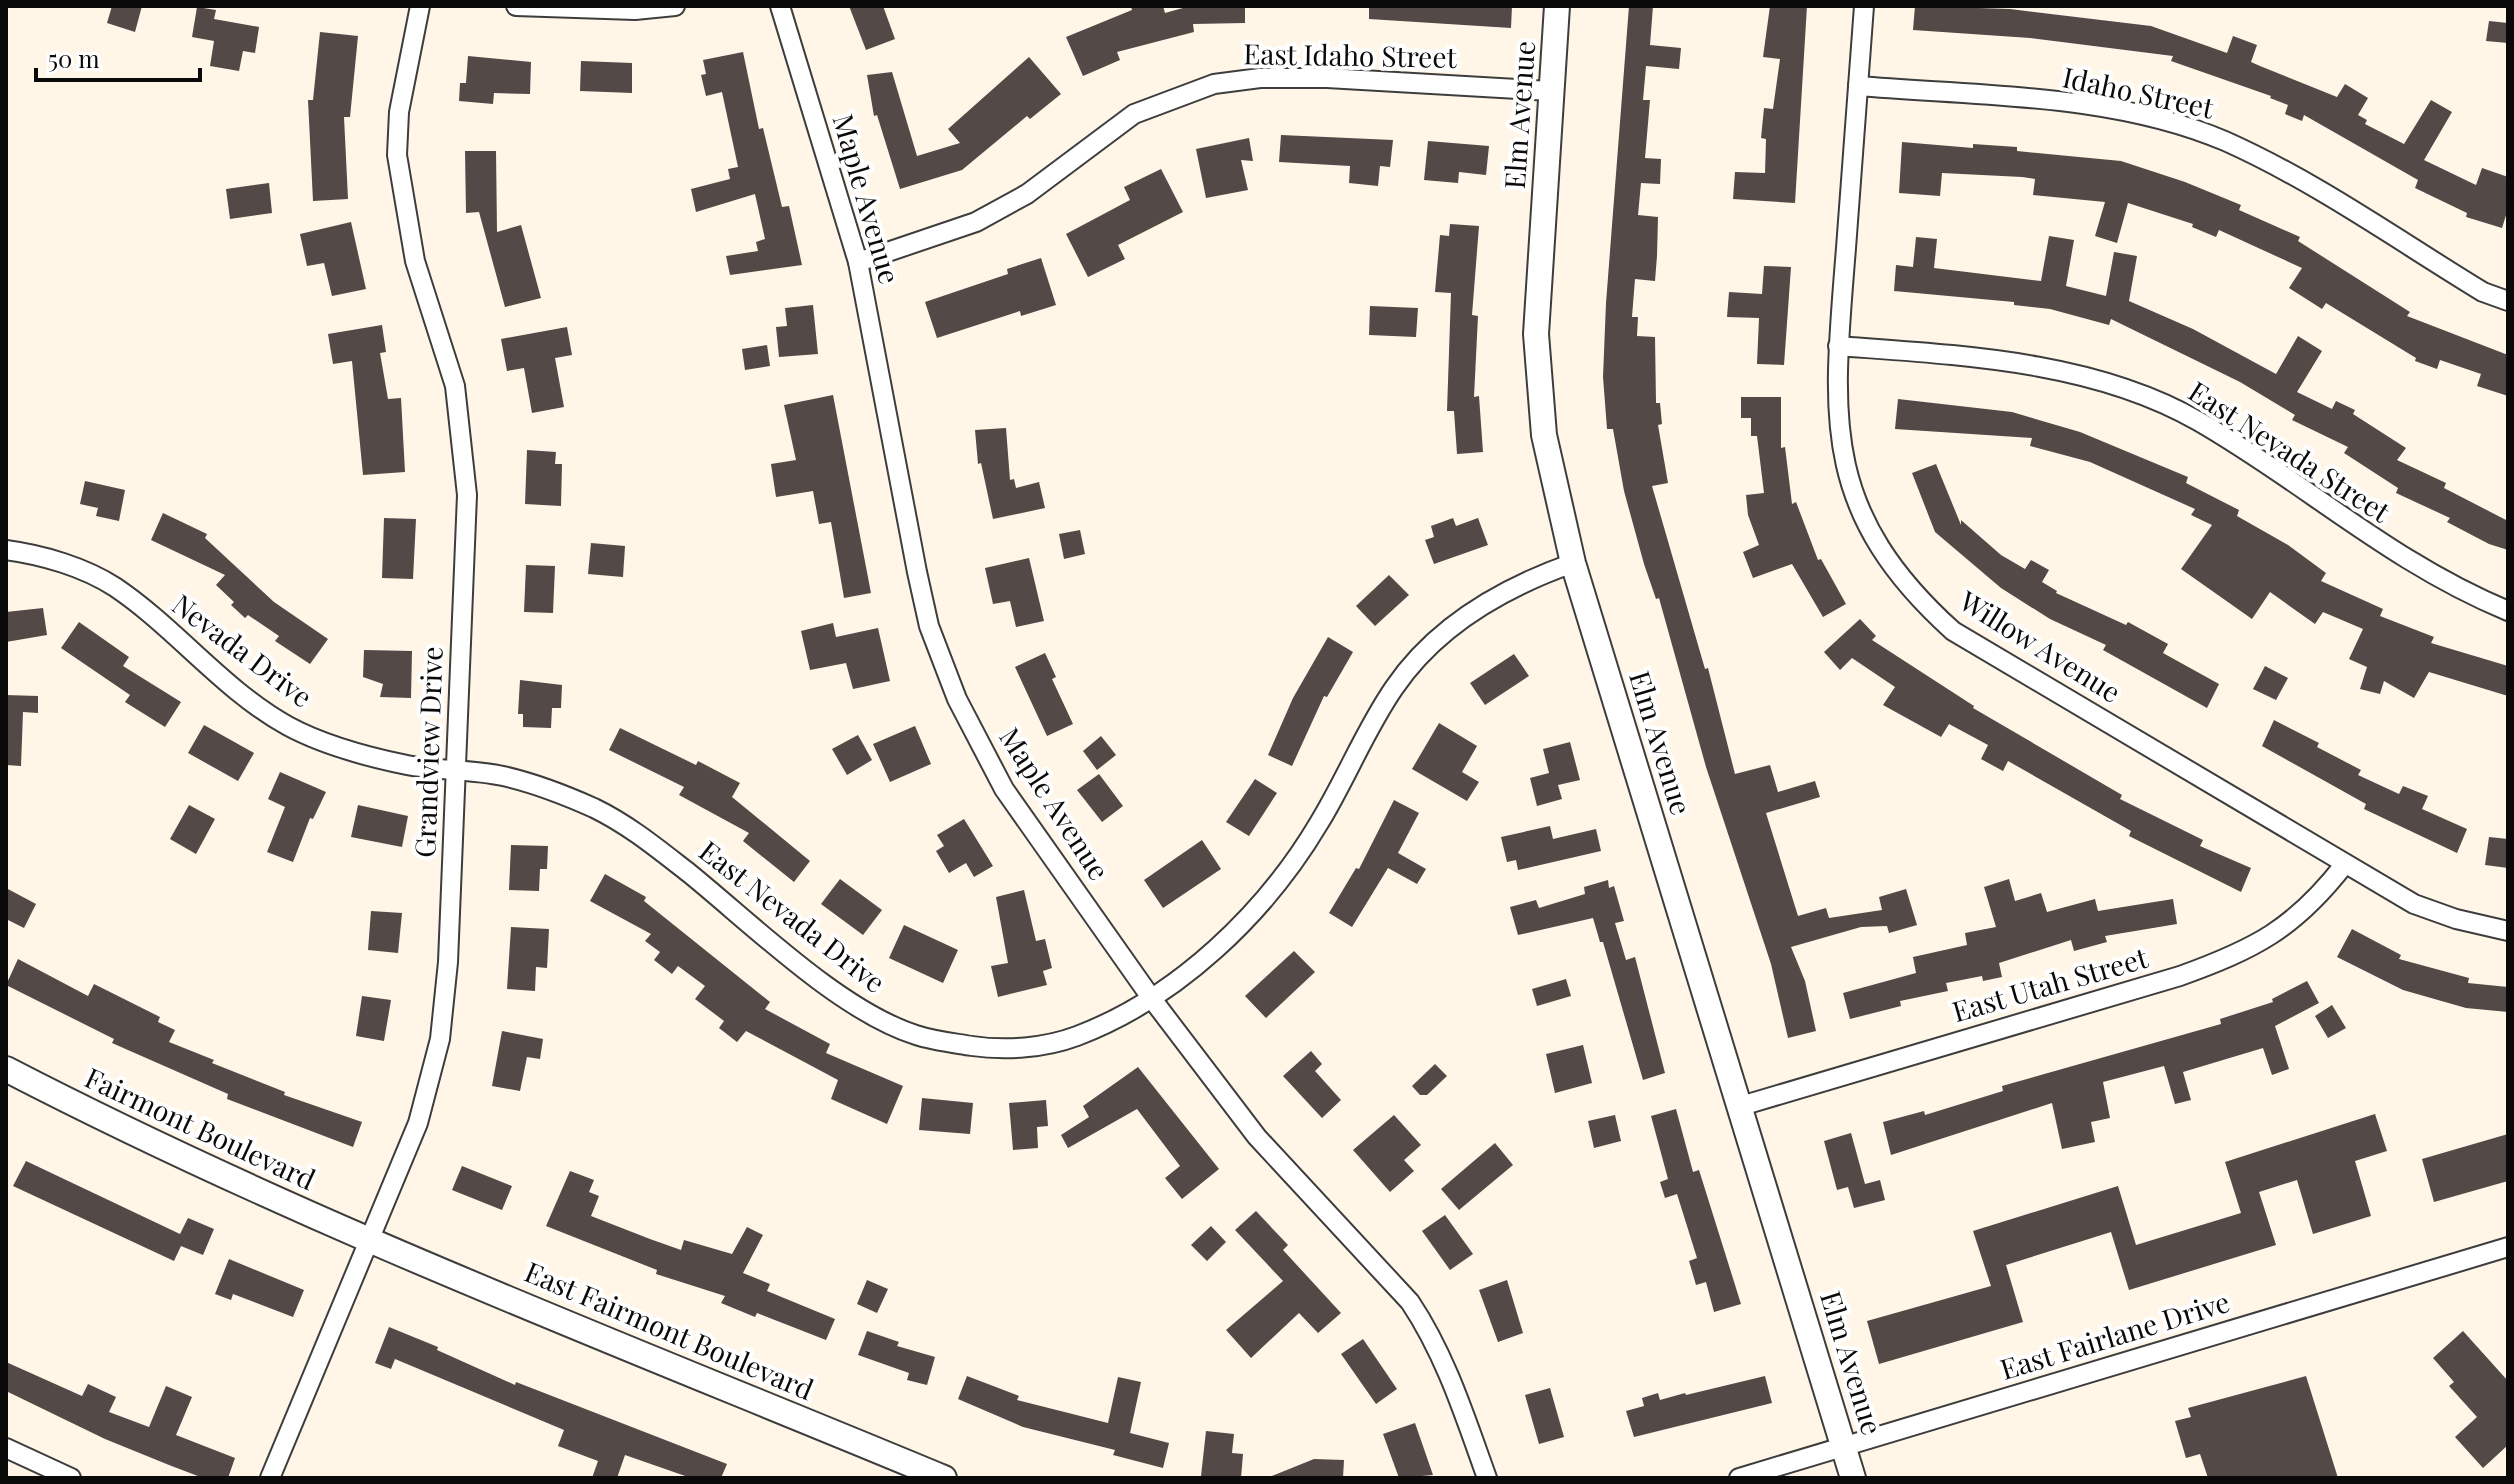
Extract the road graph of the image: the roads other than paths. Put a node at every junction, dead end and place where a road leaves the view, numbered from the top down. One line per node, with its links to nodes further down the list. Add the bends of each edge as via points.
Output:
1 (420, 6): 15 (street, Grandview Drive, via 399,112 397,155 415,261 455,386 464,454 467,495)
2 (516, 6): 3 (street)
3 (675, 6)
4 (780, 6): 9 (street, Maple Avenue)
5 (1557, 6): 8 (street, Elm Avenue)
6 (1864, 6): 7 (street, Willow Avenue)
7 (1858, 86): 10 (street, Idaho Street, via 2066,103 2148,118 2222,140 2277,167 2483,292); 11 (street, Willow Avenue)
8 (1551, 91): 9 (street, East Idaho Street, via 1327,78 1214,84 1134,114 1027,194 976,222); 13 (street, Elm Avenue, via 1536,334 1538,392)
9 (858, 262): 18 (street, Maple Avenue, via 917,572 947,675 1004,789)
10 (2508, 301)
11 (1838, 346): 14 (street, East Nevada Street, via 1996,358 2061,371 2156,402 2197,420 2418,569); 16 (street, Willow Avenue, via 1838,430 1858,506 1877,545 1925,606 1953,631)
12 (6, 550): 15 (street, Nevada Drive, via 74,567 115,587 216,674 288,726 409,766)
13 (1573, 563): 18 (street, East Nevada Drive, via 1529,578 1475,610 1415,662 1382,707 1318,825 1271,890 1212,952); 20 (street, Elm Avenue)
14 (2508, 611)
15 (455, 770): 18 (street, East Nevada Drive, via 499,775 549,790 638,833 851,1004 915,1035 991,1049 1033,1046 1075,1037); 21 (street, Grandview Drive, via 440,1039 418,1123)
16 (2344, 865): 17 (street, Willow Avenue, via 2414,904); 20 (street, East Utah Street, via 2316,900 2241,954)
17 (2508, 931)
18 (1152, 999): 28 (street, Maple Avenue, via 1257,1137 1410,1302 1446,1364)
19 (6, 1069): 21 (street, Fairmont Boulevard, via 106,1121)
20 (1741, 1106): 23 (street, Elm Avenue)
21 (370, 1240): 26 (street, Grandview Drive); 27 (street, East Fairmont Boulevard)
22 (2508, 1247): 23 (street, East Fairlane Drive)
23 (1846, 1446): 29 (street, East Fairlane Drive); 30 (street, Elm Avenue)
24 (6, 1448): 25 (street)
25 (71, 1478)
26 (270, 1478)
27 (944, 1478)
28 (1487, 1478)
29 (1739, 1478)
30 (1853, 1478)

